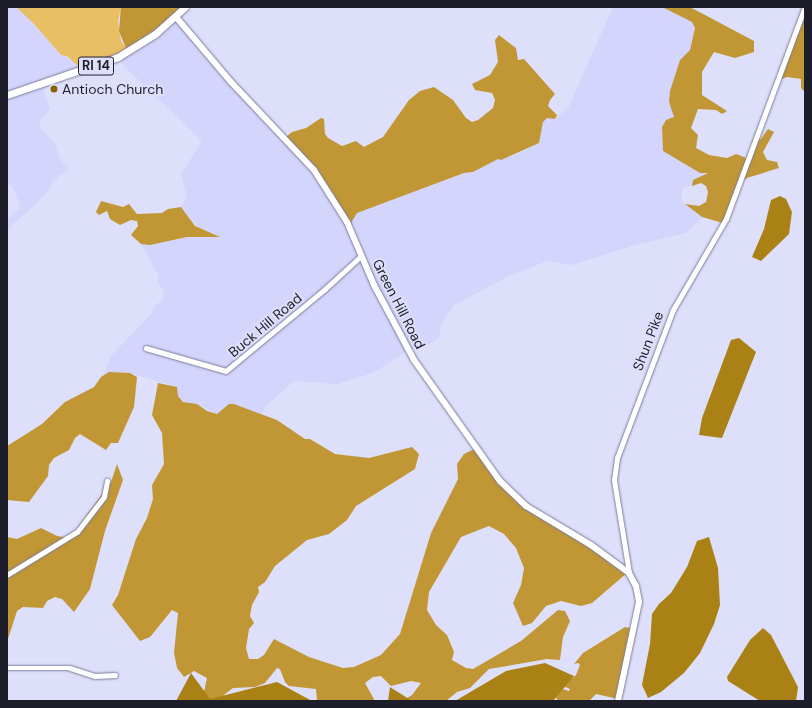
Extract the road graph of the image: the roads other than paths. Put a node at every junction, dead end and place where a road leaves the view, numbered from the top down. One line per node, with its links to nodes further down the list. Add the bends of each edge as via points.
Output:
1 (185, 7): 3 (main road, RI 14)
2 (805, 7): 8 (street, Shun Pike, via 726,219 673,310 617,458 614,480)
3 (176, 18): 4 (main road, RI 14, via 148,40 118,57); 5 (main road, Green Hill Road, via 231,82 314,170 347,222)
4 (7, 95)
5 (360, 256): 6 (street, Buck Hill Road, via 324,290 226,371); 8 (main road, Green Hill Road, via 414,360 500,482 526,506 591,545)
6 (146, 348)
7 (107, 481): 9 (street, via 104,497 77,532)
8 (629, 573): 12 (main road, Shun Pike, via 636,586 639,602)
9 (7, 575)
10 (7, 668): 11 (street, via 63,667 95,676)
11 (115, 675)
12 (618, 701)

